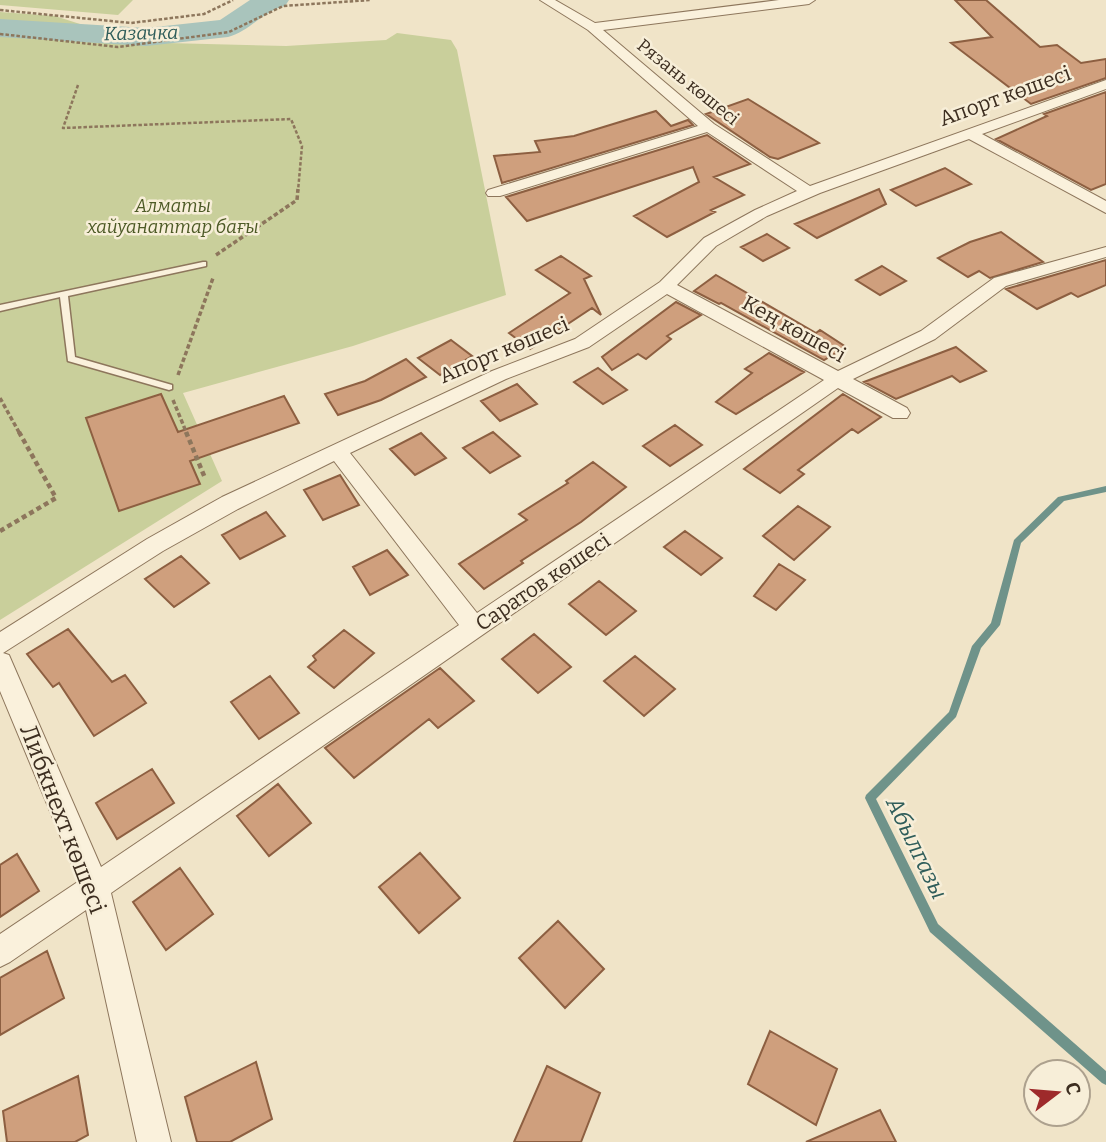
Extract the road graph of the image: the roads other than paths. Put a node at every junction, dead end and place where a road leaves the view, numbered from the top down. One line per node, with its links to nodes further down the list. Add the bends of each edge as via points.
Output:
1 (546, 0): 3 (street, Рязань көшесі)
2 (809, 0): 3 (street)
3 (593, 27): 5 (street, Рязань көшесі)
4 (1106, 85): 6 (street, Апорт көшесі)
5 (709, 127): 7 (street, Рязань көшесі); 8 (street)
6 (969, 132): 7 (street, Апорт көшесі); 9 (street)
7 (809, 192): 12 (street, Апорт көшесі, via 710,242)
8 (495, 194)
9 (1106, 208)
10 (1106, 252): 15 (street, Саратов көшесі, via 1000,282 928,335)
11 (203, 264): 13 (lane)
12 (666, 286): 15 (street, Кең көшесі); 18 (street, Апорт көшесі, via 582,343 499,375)
13 (64, 294): 14 (lane); 16 (lane, via 71,359)
14 (0, 308)
15 (838, 379): 17 (street, Кең көшесі); 19 (street, Саратов көшесі)
16 (169, 387)
17 (900, 413)
18 (337, 450): 19 (street); 20 (street, Апорт көшесі, via 155,545)
19 (475, 629): 22 (street, Саратов көшесі)
20 (0, 643)
21 (0, 662): 22 (street, Либкнехт көшесі)
22 (96, 889): 23 (street, Саратов көшесі); 24 (street, Либкнехт көшесі)
23 (0, 952)
24 (154, 1142)

